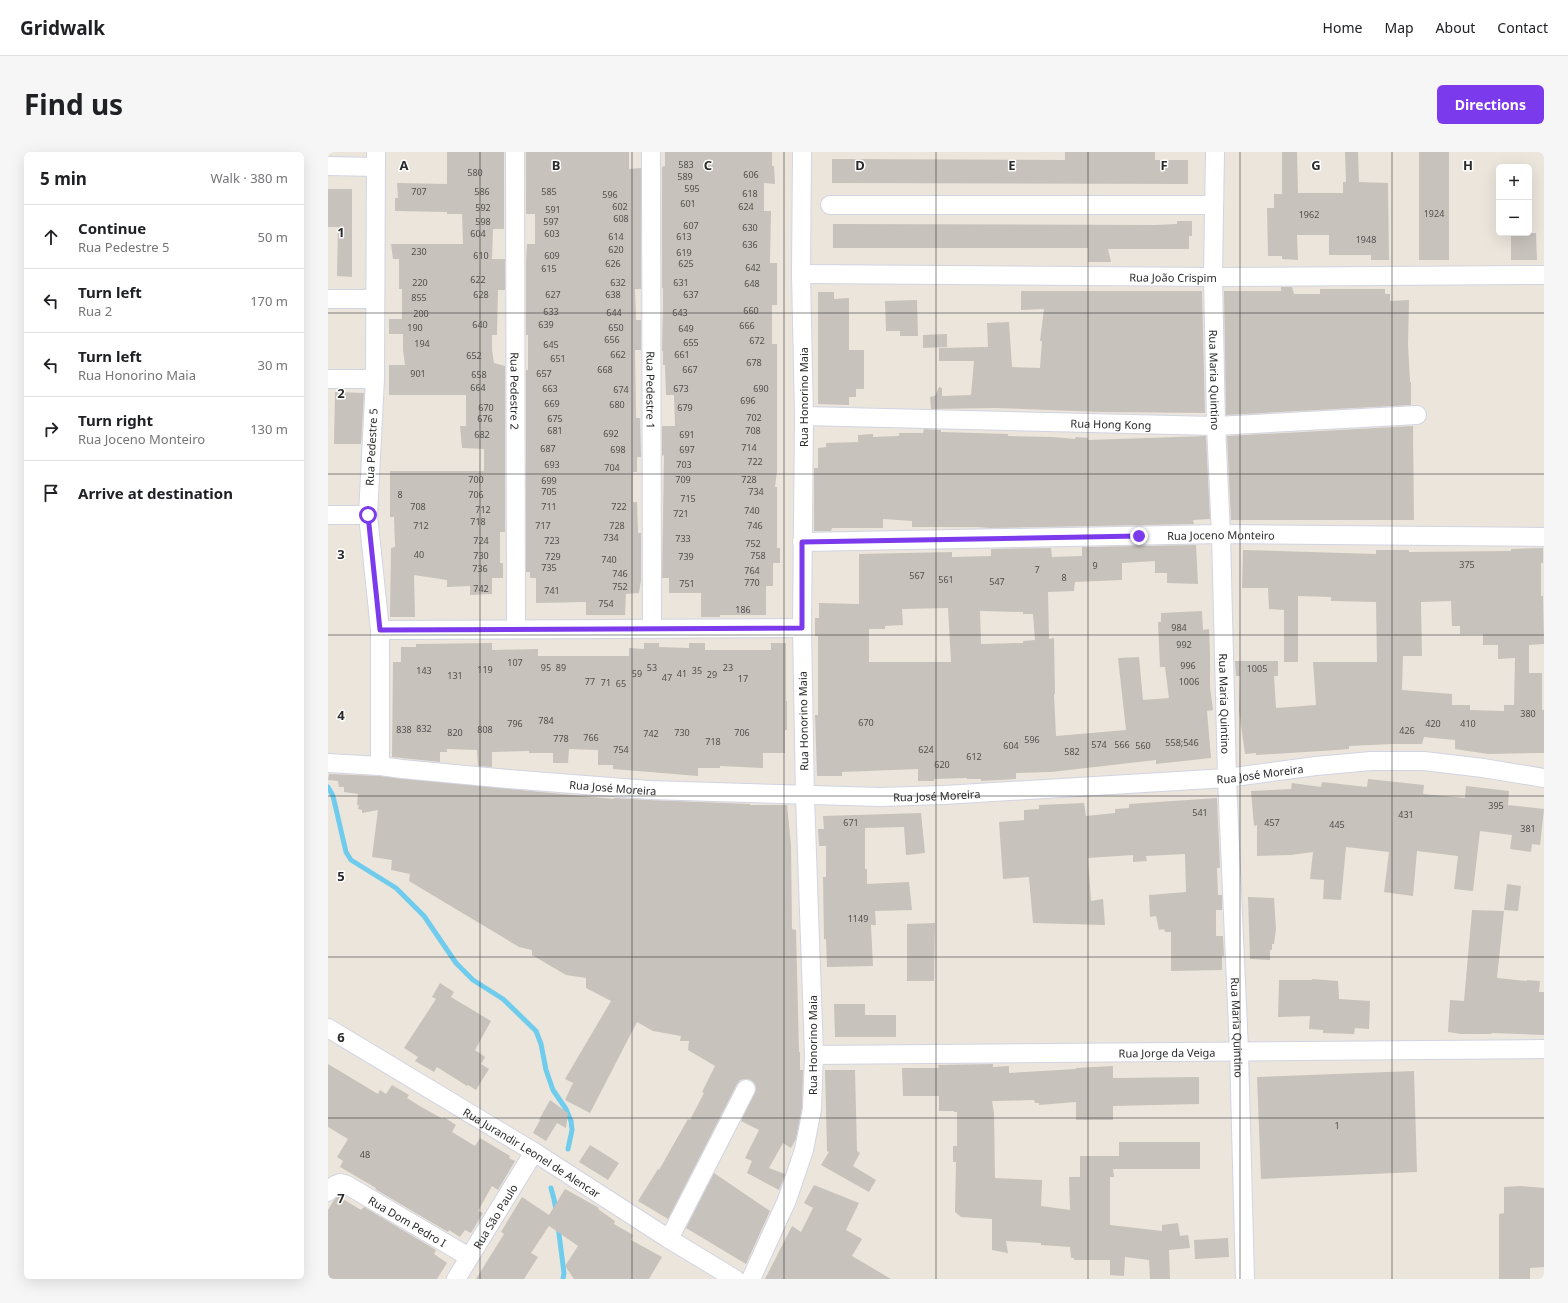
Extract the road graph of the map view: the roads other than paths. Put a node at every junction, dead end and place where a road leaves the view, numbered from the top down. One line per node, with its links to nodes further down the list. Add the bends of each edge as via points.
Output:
1 (515, 152): 27 (street, Rua Pedestre 2)
2 (651, 152): 25 (street, Rua Pedestre 1)
3 (802, 152): 9 (street, Rua Honorino Maia)
4 (1215, 152): 8 (street, Rua Maria Quintino)
5 (376, 160): 6 (street); 13 (street, Rua Pedestre 5)
6 (328, 166)
7 (830, 205): 8 (street)
8 (1214, 205): 11 (street, Rua Maria Quintino)
9 (801, 274): 11 (street, Rua João Crispim); 17 (street, Rua Honorino Maia)
10 (1544, 275): 11 (street, Rua João Crispim)
11 (1213, 277): 18 (street, Rua Maria Quintino)
12 (328, 299): 13 (street)
13 (375, 299): 15 (street, Rua Pedestre 5)
14 (328, 379): 15 (street)
15 (375, 379): 20 (street, Rua Pedestre 5)
16 (1417, 415): 18 (street, Rua Hong Kong)
17 (804, 416): 18 (street, Rua Hong Kong); 23 (street, Rua Honorino Maia)
18 (1216, 426): 21 (street, Rua Maria Quintino)
19 (328, 515): 20 (street)
20 (368, 515): 26 (street, Rua Pedestre 5)
21 (1221, 534): 22 (street, Rua Joceno Monteiro); 23 (street, Rua Joceno Monteiro); 30 (street, Rua Maria Quintino)
22 (1544, 537)
23 (802, 542): 24 (street, Rua Honorino Maia)
24 (802, 628): 25 (street); 32 (street, Rua Honorino Maia)
25 (652, 629): 27 (street)
26 (380, 630): 27 (street); 29 (street, Rua Pedestre 5)
27 (516, 630)
28 (328, 763): 29 (street, Rua José Moreira)
29 (380, 766): 32 (street, Rua José Moreira, via 642,789)
30 (1227, 778): 31 (street, Rua José Moreira, via 1371,761 1424,761); 32 (street, Rua José Moreira, via 880,798); 35 (street, Rua Maria Quintino)
31 (1544, 778)
32 (805, 796): 36 (street, Rua Honorino Maia)
33 (328, 1028): 38 (street, Rua Jurandir Leonel de Alencar)
34 (1544, 1049): 35 (street, Rua Jorge da Veiga)
35 (1239, 1051): 36 (street, Rua Jorge da Veiga); 45 (street, Rua Maria Quintino)
36 (814, 1055): 44 (street, Rua Honorino Maia, via 812,1109 804,1150 787,1200)
37 (746, 1089): 40 (street)
38 (534, 1152): 40 (street, Rua Jurandir Leonel de Alencar); 41 (street, Rua São Paulo)
39 (328, 1192): 41 (street, Rua Dom Pedro I, via 340,1183 347,1185)
40 (669, 1239): 43 (street, Rua Jurandir Leonel de Alencar)
41 (469, 1257): 42 (street, Rua São Paulo)
42 (456, 1279)
43 (735, 1279)
44 (751, 1279)
45 (1245, 1279)

